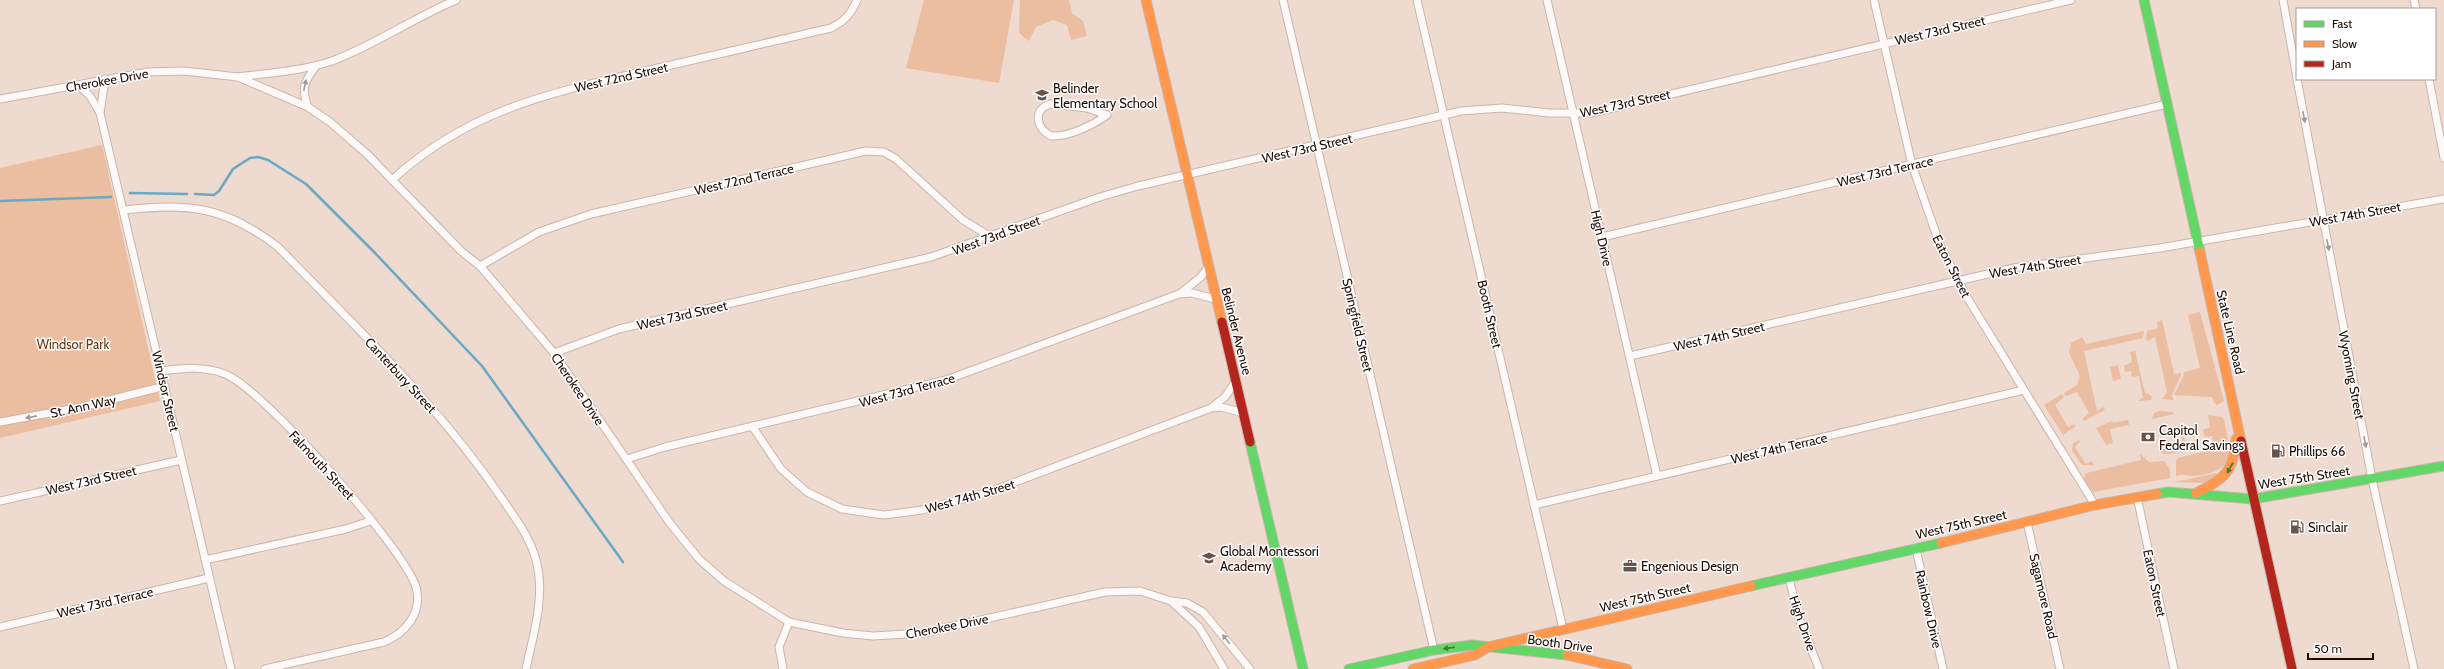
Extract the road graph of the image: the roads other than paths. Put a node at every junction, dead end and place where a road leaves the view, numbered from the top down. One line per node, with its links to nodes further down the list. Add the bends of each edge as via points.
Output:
1 (456, 0): 12 (street, via 424,14 372,44)
2 (857, 0): 30 (street, West 72nd Street, via 850,14 831,28 558,91 503,109 448,138)
3 (1146, 0): 29 (main road, Belinder Avenue)
4 (1283, 0): 26 (street, Springfield Street)
5 (1417, 0): 25 (street, Booth Street)
6 (1547, 0): 23 (street, High Drive)
7 (1874, 0): 11 (street, Eaton Street)
8 (2071, 0): 11 (street, West 73rd Street)
9 (2144, 0): 20 (main road, State Line Road)
10 (2282, 0): 13 (street, Wyoming Street)
11 (1884, 44): 23 (street, West 73rd Street, via 1591,113); 28 (street, Eaton Street)
12 (316, 66): 14 (street); 21 (street, one-way to 12, via 303,94 306,79)
13 (2296, 74)
14 (238, 77): 15 (street, Cherokee Drive, via 162,71); 21 (street, Cherokee Drive)
15 (105, 79): 18 (street, Cherokee Drive); 22 (street, Windsor Street)
16 (2297, 80): 33 (street, Wyoming Street, one-way to 33)
17 (2429, 80): 27 (street)
18 (78, 85): 19 (street, Cherokee Drive); 22 (street, Windsor Street, via 90,96)
19 (0, 100)
20 (2167, 104): 28 (street, West 73rd Terrace); 36 (main road, State Line Road)
21 (308, 107): 30 (street, Cherokee Drive, via 356,144)
22 (100, 113): 32 (street, Windsor Street)
23 (1573, 114): 25 (street, West 73rd Street, via 1484,107); 35 (street, High Drive)
24 (1107, 115): 24 (street, via 1086,108 1051,104 1041,109 1038,120 1042,130 1055,136 1090,125)
25 (1444, 116): 26 (street, West 73rd Street); 62 (street, Booth Street)
26 (1317, 146): 29 (street, West 73rd Street); 75 (street, Springfield Street)
27 (2444, 158)
28 (1912, 165): 35 (street, West 73rd Terrace); 39 (street, Eaton Street, via 1932,227)
29 (1188, 174): 34 (street, West 73rd Street, via 1100,197); 38 (main road, Belinder Avenue)
30 (392, 180): 37 (street, Cherokee Drive, via 461,251)
31 (2444, 199): 33 (street, West 74th Street)
32 (124, 210): 44 (street, Windsor Street); 79 (street, Canterbury Street, via 161,206 203,209 222,214 258,231 278,247 446,423 524,531 532,548 540,584)
33 (2323, 220): 36 (street, West 74th Street); 57 (street, Wyoming Street, one-way to 57)
34 (991, 237): 37 (street, West 72nd Terrace, via 963,220 896,159 884,152 866,151 591,214 539,232); 42 (street, West 73rd Street, via 931,257 608,332)
35 (1602, 237): 43 (street, High Drive)
36 (2198, 241): 39 (street, West 74th Street, via 2014,268); 52 (main road, State Line Road)
37 (480, 266): 42 (street, Cherokee Drive)
38 (1208, 267): 40 (street, West 73rd Terrace, via 1201,277); 41 (main road, Belinder Avenue)
39 (1957, 280): 43 (street, West 74th Street); 47 (street, Eaton Street)
40 (1179, 294): 41 (street, West 73rd Terrace, via 1198,294); 51 (street, West 73rd Terrace, via 946,380)
41 (1216, 299): 45 (main road, Belinder Avenue)
42 (554, 353): 53 (street, Cherokee Drive)
43 (1630, 356): 56 (street, High Drive)
44 (162, 372): 46 (street, Windsor Street); 64 (street, Falmouth Street, via 198,368 225,374 238,381 322,463)
45 (1236, 381): 48 (street, West 74th Street, via 1225,396); 49 (main road, Belinder Avenue)
46 (165, 386): 50 (street, St. Ann Way, one-way to 50, via 88,405); 54 (street, Windsor Street)
47 (2024, 390): 56 (street, West 74th Terrace); 63 (street, Eaton Street)
48 (1211, 408): 49 (street, West 74th Street, via 1221,407); 51 (street, West 74th Street, via 989,492 922,510 884,516 842,509 807,492 781,469)
49 (1244, 413): 83 (main road, Belinder Avenue)
50 (0, 422)
51 (752, 426): 53 (street, West 73rd Terrace)
52 (2238, 430): 58 (main road, one-way to 58, via 2235,459 2230,470 2216,484); 60 (main road, State Line Road)
53 (627, 459): 71 (street, Cherokee Drive, via 669,522 699,559 724,581)
54 (181, 460): 61 (street, West 73rd Street); 67 (street, Windsor Street)
55 (2444, 466): 57 (main road, West 75th Street)
56 (1657, 476): 62 (street, West 74th Terrace)
57 (2372, 479): 60 (main road, West 75th Street); 92 (street, Wyoming Street)
58 (2196, 493): 59 (main road, West 75th Street, via 2168,492); 60 (main road, West 75th Street)
59 (2137, 497): 63 (main road, West 75th Street); 90 (street, Eaton Street)
60 (2253, 499): 91 (main road, State Line Road)
61 (0, 501)
62 (1534, 505): 73 (street, Booth Street)
63 (2095, 505): 65 (main road, West 75th Street)
64 (370, 520): 67 (street, via 346,529); 78 (street, Falmouth Street, via 411,577 416,588 418,601 414,615 406,628 396,637 384,642)
65 (2027, 522): 66 (main road, West 75th Street); 89 (street, Sagamore Road)
66 (1916, 549): 68 (main road, West 75th Street); 88 (street, Rainbow Drive)
67 (206, 560): 69 (street, Windsor Street)
68 (1789, 577): 73 (main road, West 75th Street); 87 (street, High Drive, via 1797,613)
69 (209, 578): 72 (street, West 73rd Terrace); 77 (street, Windsor Street)
70 (1171, 601): 71 (street, Cherokee Drive, via 1140,591 1105,592 930,632 894,636 843,633); 81 (street, Cherokee Drive, via 1199,627); 82 (street, Cherokee Drive, one-way to 70, via 1203,612 1187,603)
71 (789, 622): 80 (street, via 779,646)
72 (0, 627)
73 (1563, 629): 74 (main road, West 75th Street)
74 (1488, 648): 75 (main road, West 75th Street, one-way to 75, via 1472,645); 76 (main road, Booth Drive, via 1567,655); 85 (main road, West 75th Street, via 1475,655)
75 (1434, 650): 84 (main road, West 75th Street)
76 (1605, 666): 86 (main road, Booth Drive)
77 (231, 669)
78 (265, 669)
79 (526, 669)
80 (783, 669)
81 (1224, 669)
82 (1250, 669)
83 (1303, 669)
84 (1349, 669)
85 (1414, 669)
86 (1627, 669)
87 (1819, 669)
88 (1943, 669)
89 (2060, 669)
90 (2174, 669)
91 (2292, 669)
92 (2414, 669)

